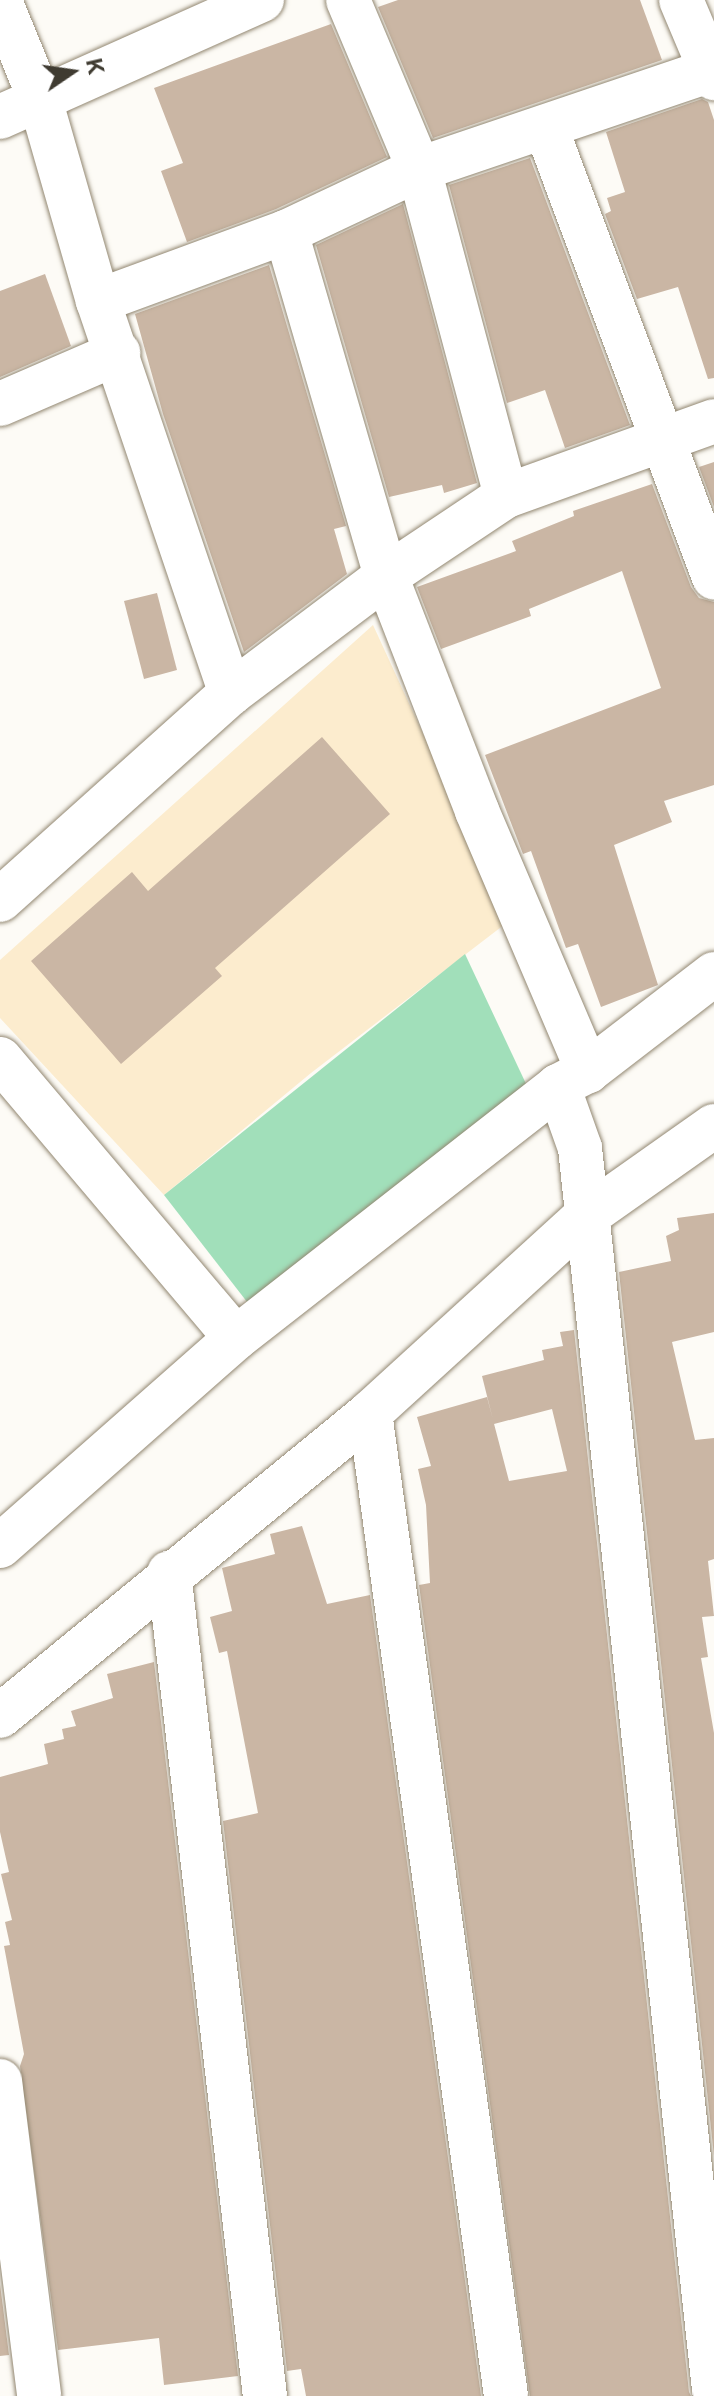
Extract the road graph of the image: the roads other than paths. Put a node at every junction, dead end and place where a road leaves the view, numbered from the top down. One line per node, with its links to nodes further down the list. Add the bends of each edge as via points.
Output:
1 (262, 0): 6 (street)
2 (348, 0): 9 (street)
3 (681, 0): 5 (street)
4 (0, 1): 6 (street)
5 (713, 72): 8 (street)
6 (40, 99): 7 (street); 11 (street)
7 (0, 117)
8 (546, 128): 9 (street); 15 (street)
9 (419, 169): 10 (street); 16 (street)
10 (286, 232): 11 (street); 17 (street)
11 (98, 301): 12 (street)
12 (118, 353): 13 (street); 19 (street)
13 (0, 404)
14 (714, 421): 15 (street)
15 (661, 442): 16 (street); 18 (street)
16 (506, 496): 17 (street)
17 (386, 576): 19 (street); 23 (street)
18 (714, 578)
19 (231, 693): 20 (street)
20 (0, 900)
21 (714, 974): 23 (street)
22 (0, 1059): 26 (street)
23 (573, 1079): 25 (street); 26 (street)
24 (714, 1126): 25 (street)
25 (585, 1217): 27 (street); 32 (street)
26 (236, 1338): 28 (street)
27 (370, 1413): 29 (street); 35 (street)
28 (0, 1546)
29 (169, 1573): 30 (street); 34 (street)
30 (0, 1716)
31 (0, 2081): 33 (street)
32 (714, 2389)
33 (39, 2396)
34 (265, 2396)
35 (506, 2396)

